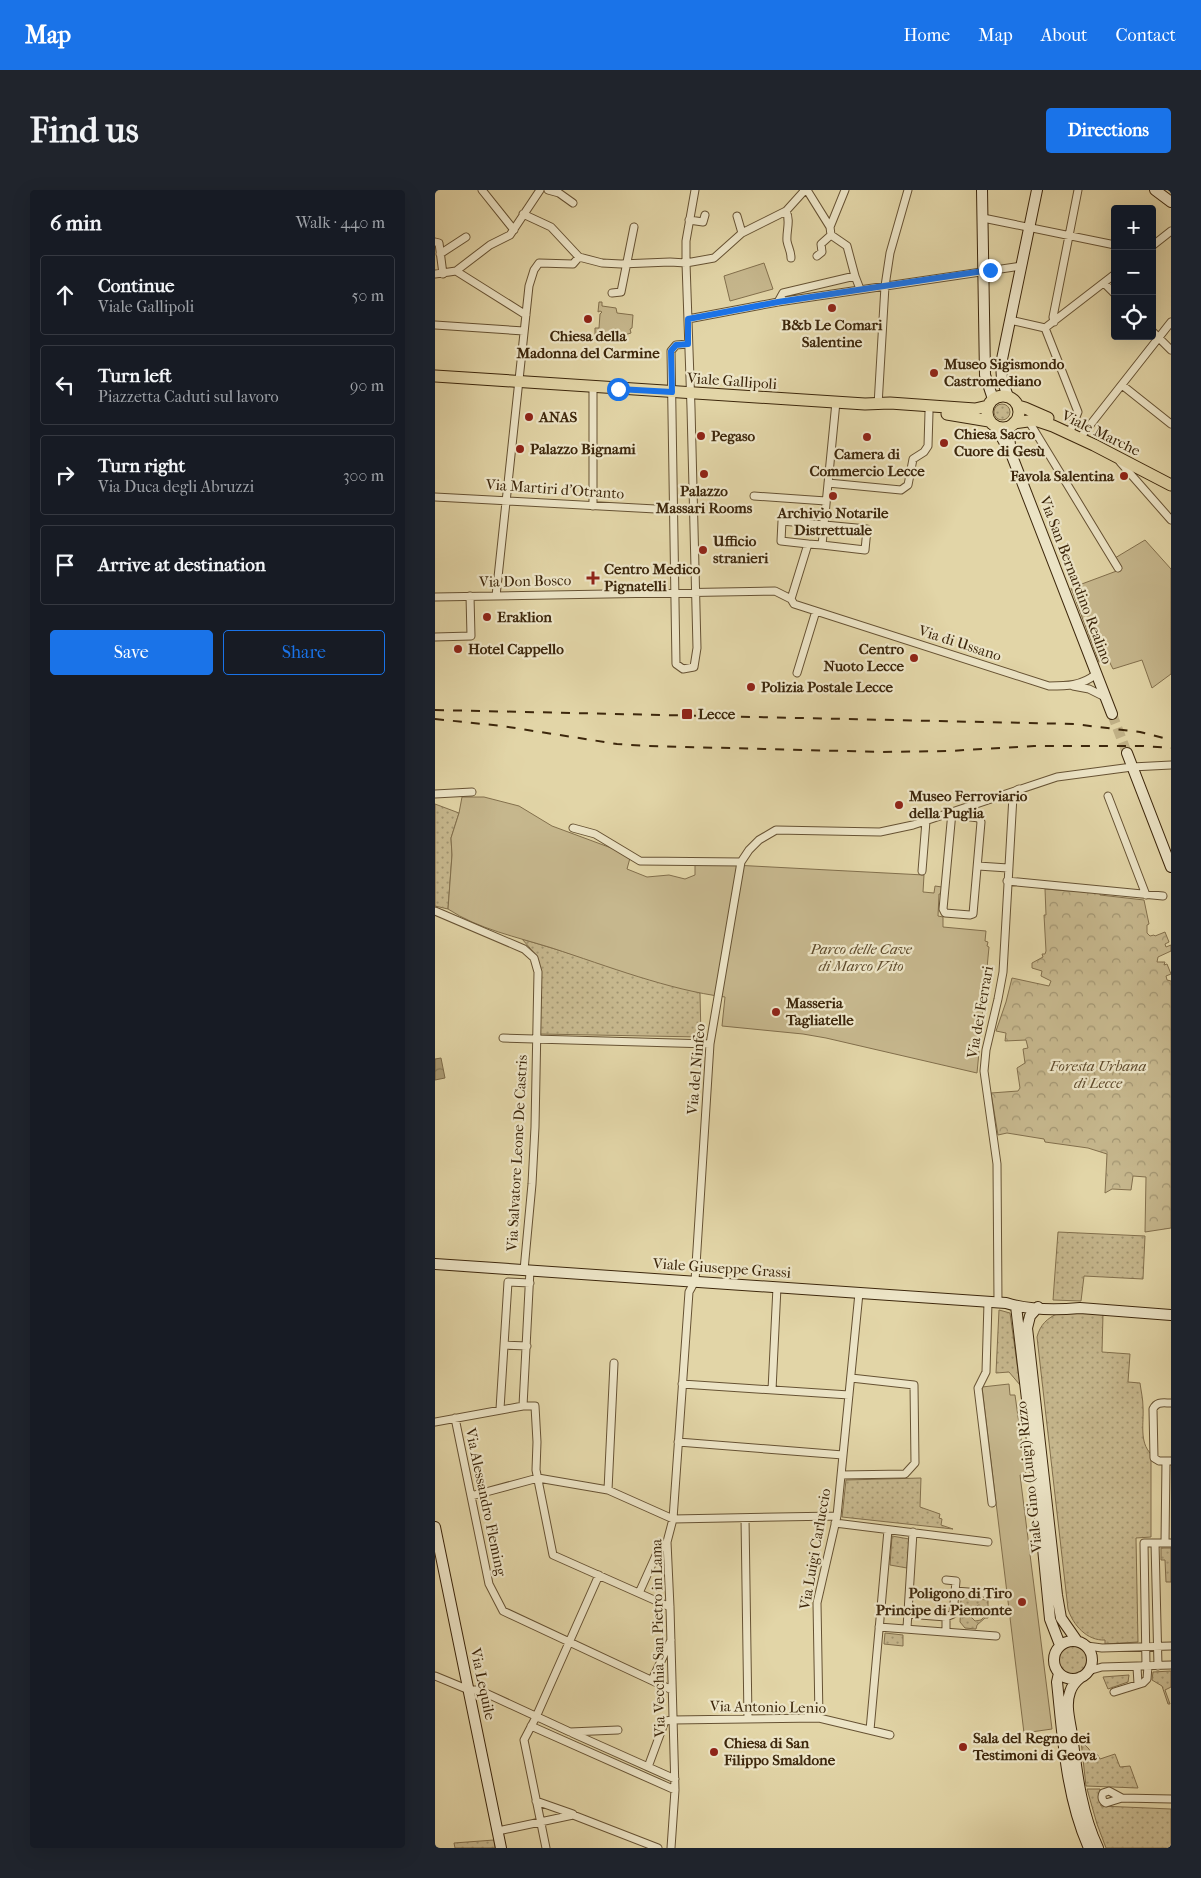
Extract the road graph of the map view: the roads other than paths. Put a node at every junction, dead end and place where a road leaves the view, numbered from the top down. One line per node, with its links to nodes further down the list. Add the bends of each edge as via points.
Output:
1 (482, 190): 24 (street)
2 (540, 190): 15 (street)
3 (548, 190): 12 (street)
4 (695, 190): 18 (street)
5 (806, 190): 14 (street); 22 (street)
6 (845, 190): 22 (street)
7 (982, 190): 17 (street)
8 (1037, 190): 21 (street)
9 (1078, 190): 26 (street)
10 (1155, 190): 13 (street)
11 (907, 192): 45 (street, via 890,252)
12 (573, 202)
13 (1171, 202)
14 (786, 211): 25 (street); 34 (street, via 789,217 787,245)
15 (526, 216): 24 (street); 33 (street, via 551,227)
16 (737, 216): 25 (street)
17 (983, 218): 21 (street); 39 (street)
18 (689, 220): 19 (street); 35 (street)
19 (705, 222)
20 (634, 227): 36 (street)
21 (1030, 228): 26 (street); 37 (street)
22 (831, 231): 32 (street); 42 (street, via 847,246)
23 (1171, 231): 29 (street)
24 (512, 233): 38 (street)
25 (742, 233): 35 (street, via 714,258)
26 (1069, 236): 30 (street); 53 (street)
27 (466, 237): 31 (street)
28 (435, 242): 31 (street, via 439,243)
29 (1156, 243)
30 (1111, 244)
31 (440, 254): 41 (street)
32 (817, 256)
33 (579, 257): 36 (street); 50 (street, via 573,264 539,263 529,286)
34 (791, 258)
35 (686, 263): 36 (street); 51 (street)
36 (625, 264): 48 (street, via 621,292)
37 (1021, 266): 39 (street); 52 (street)
38 (456, 271): 41 (street); 50 (street)
39 (984, 271): 45 (street); 70 (street, via 985,375)
40 (435, 274): 41 (street)
41 (443, 274)
42 (855, 276): 46 (street); 49 (street, via 783,294)
43 (1111, 277): 44 (street)
44 (1104, 283): 47 (street); 53 (street)
45 (885, 286): 46 (street); 71 (street)
46 (860, 289): 49 (street)
47 (1111, 290)
48 (612, 293)
49 (778, 302): 51 (street)
50 (527, 315): 57 (street)
51 (688, 319): 60 (street)
52 (1010, 320): 56 (street); 68 (street, via 1001,372)
53 (1054, 322): 56 (street)
54 (1171, 322): 59 (street)
55 (435, 325): 57 (street)
56 (1045, 328): 78 (street, via 1078,412)
57 (524, 331): 63 (street)
58 (1156, 335): 59 (street)
59 (1159, 338): 61 (street); 64 (street)
60 (688, 344): 66 (street, via 676,345 671,351); 67 (street)
61 (1171, 350)
62 (435, 376): 63 (main road, Viale Gallipoli)
63 (519, 382): 65 (main road, Viale Gallipoli); 89 (street)
64 (1122, 386): 76 (street); 79 (street)
65 (593, 388): 66 (main road, Viale Gallipoli); 91 (street)
66 (672, 392): 67 (main road, Viale Gallipoli); 92 (street)
67 (691, 394): 69 (main road, Viale Gallipoli); 99 (street)
68 (1008, 396): 70 (main road, via 997,396); 72 (main road)
69 (836, 402): 71 (main road, Viale Gallipoli); 84 (street)
70 (990, 402): 71 (main road, Viale Gallipoli, via 975,409); 75 (main road, via 986,414)
71 (878, 405): 73 (main road, Viale Gallipoli)
72 (1017, 406): 77 (main road, via 1019,412); 78 (main road, Viale Marche)
73 (929, 412): 75 (main road, Viale Gallipoli); 84 (street, via 925,452 913,459 908,485 901,490)
74 (1027, 420): 77 (main road, Viale Marche); 81 (main road, Viale Marche, via 1053,426); 97 (street)
75 (993, 424): 77 (main road); 80 (street, Via San Bernardino Realino)
76 (1171, 424)
77 (1011, 425): 80 (street, Via San Bernardino Realino)
78 (1071, 429): 79 (main road, Viale Marche)
79 (1083, 434): 83 (main road, Viale Marche)
80 (1012, 456): 107 (street, Via San Bernardino Realino)
81 (1115, 456): 82 (main road, Viale Marche); 86 (street)
82 (1157, 478): 85 (main road, Viale Marche); 86 (street)
83 (1171, 479)
84 (828, 483): 90 (street)
85 (1171, 485)
86 (1147, 493): 93 (street)
87 (435, 496): 89 (street, Via Martiri d'Otranto)
88 (754, 496): 90 (street)
89 (507, 500): 91 (street, Via Martiri d'Otranto); 101 (street)
90 (826, 501): 94 (street)
91 (593, 506): 92 (street, Via Martiri d'Otranto)
92 (674, 510): 98 (street)
93 (1171, 520)
94 (824, 524): 95 (street, via 782,521 781,541); 96 (street); 96 (street, via 867,529 865,550)
95 (809, 544): 96 (street); 103 (street)
96 (822, 545)
97 (1118, 568)
98 (676, 592): 99 (street, Via Don Bosco); 99 (street, via 676,664 683,669 694,668); 101 (street, Via Don Bosco)
99 (696, 592): 103 (street, Via di Ussano, via 775,591)
100 (470, 596): 101 (street, Via Don Bosco); 102 (street, Via Don Bosco); 105 (street, via 471,636)
101 (496, 596)
102 (435, 597)
103 (791, 599): 104 (street, Via di Ussano, via 794,604)
104 (816, 611): 106 (street); 108 (street, Via di Ussano, via 1049,686)
105 (435, 637)
106 (797, 673)
107 (1096, 674): 108 (street, Via di Ussano); 109 (street, Via San Bernardino Realino)
108 (1071, 686): 109 (street, via 1089,689)
109 (1105, 697): 110 (street, Via San Bernardino Realino)
110 (1112, 714)
111 (1127, 753): 113 (street)
112 (1171, 765): 113 (street)
113 (1133, 767): 114 (street, via 1057,777); 123 (street)
114 (1019, 789): 118 (street); 124 (street, Via dei Ferrari, via 1013,796)
115 (472, 792): 116 (street)
116 (435, 794)
117 (1108, 796): 127 (street)
118 (952, 812): 119 (street); 122 (street, via 955,816 979,818 981,822); 122 (street, via 945,913 973,914)
119 (926, 821): 121 (street, via 880,832 776,830 759,840); 125 (street)
120 (573, 828): 121 (street, via 595,834 640,861)
121 (741, 862): 132 (street, Via del Ninfeo)
122 (978, 866): 124 (street)
123 (1171, 867)
124 (1008, 868): 126 (street, Via dei Ferrari)
125 (922, 871)
126 (1007, 881): 127 (street); 139 (street, Via dei Ferrari, via 1003,972 984,1071 997,1164)
127 (1146, 894): 128 (street)
128 (1163, 896)
129 (435, 910): 131 (street, Via Salvatore Leone De Castris, via 524,948 534,958 538,972)
130 (503, 1038): 131 (street)
131 (536, 1039): 132 (street); 134 (street, Via Salvatore Leone De Castris)
132 (710, 1044): 135 (street, Via del Ninfeo)
133 (435, 1264): 134 (street, Viale Giuseppe Grassi)
134 (527, 1270): 135 (street, Viale Giuseppe Grassi); 136 (street, Via Salvatore Leone De Castris)
135 (695, 1281): 137 (street, Viale Giuseppe Grassi); 147 (street, Via Vecchia San Pietro in Lama, via 689,1292)
136 (530, 1283): 143 (street, via 508,1282); 144 (street, Via Salvatore Leone De Castris)
137 (777, 1287): 138 (street, Viale Giuseppe Grassi); 148 (street)
138 (859, 1293): 139 (street, Viale Giuseppe Grassi); 146 (street, Via Luigi Carluccio)
139 (1002, 1303): 140 (street, Viale Giuseppe Grassi); 141 (street, Viale Giuseppe Grassi, via 1065,1304); 162 (street, Via dei Ferrari, via 986,1372 978,1388); 188 (street, Viale Gino (Luigi) Rizzo, via 1035,1467 1050,1619)
140 (1037, 1307): 141 (street, Viale Giuseppe Grassi); 186 (street, Viale Gino (Luigi) Rizzo, via 1027,1328 1057,1595 1061,1618)
141 (1080, 1308): 142 (street, Viale Giuseppe Grassi)
142 (1171, 1315)
143 (504, 1345): 144 (street); 152 (street)
144 (527, 1346): 151 (street, Via Salvatore Leone De Castris)
145 (613, 1363): 160 (street)
146 (851, 1378): 149 (street, Via Luigi Carluccio); 158 (street, Via Luigi Carluccio, via 914,1385 915,1463 905,1474)
147 (682, 1384): 148 (street); 155 (street, Via Vecchia San Pietro in Lama)
148 (772, 1390): 149 (street)
149 (849, 1395): 156 (street, Via Luigi Carluccio)
150 (1171, 1403): 157 (street, via 1160,1402 1153,1409 1154,1458)
151 (523, 1406): 152 (street); 159 (street, via 535,1406)
152 (500, 1409): 153 (street)
153 (455, 1418): 154 (street); 161 (street, Via Alessandro Fleming)
154 (435, 1422)
155 (678, 1442): 156 (street); 164 (street, Via Vecchia San Pietro in Lama)
156 (843, 1455): 158 (street, Via Luigi Carluccio)
157 (1168, 1461): 172 (street)
158 (841, 1475): 165 (street, Via Luigi Carluccio)
159 (538, 1478): 160 (street); 161 (street); 173 (street, via 553,1554)
160 (608, 1490): 164 (street)
161 (471, 1496): 187 (street, Via Alessandro Fleming, via 489,1584 503,1612)
162 (992, 1503)
163 (745, 1518): 164 (street); 165 (street); 207 (street)
164 (673, 1519): 169 (street, Via Vecchia San Pietro in Lama)
165 (836, 1519): 167 (street); 206 (street, Via Luigi Carluccio, via 817,1603)
166 (435, 1527): 202 (street, Via Lequile)
167 (887, 1530): 168 (street); 181 (street)
168 (913, 1532): 170 (street); 179 (street)
169 (667, 1542): 176 (street, via 657,1553); 178 (street, Via Vecchia San Pietro in Lama)
170 (988, 1542)
171 (1155, 1543): 172 (street); 190 (street); 192 (street, via 1144,1543)
172 (1168, 1543)
173 (599, 1575): 176 (street); 187 (street)
174 (946, 1580): 175 (street, via 956,1581)
175 (955, 1591): 177 (street); 180 (street, via 953,1614)
176 (639, 1593): 178 (street)
177 (994, 1594)
178 (670, 1607): 185 (street, Via Vecchia San Pietro in Lama)
179 (907, 1614): 180 (street); 182 (street)
180 (946, 1617): 183 (street)
181 (879, 1627): 182 (street); 211 (street)
182 (907, 1628): 183 (street)
183 (946, 1632): 184 (street)
184 (996, 1636)
185 (671, 1639): 200 (street); 203 (street, Via Vecchia San Pietro in Lama)
186 (1077, 1641): 188 (street); 189 (street, Viale Gino (Luigi) Rizzo)
187 (569, 1642): 200 (street, Via Alessandro Fleming); 205 (street)
188 (1060, 1644): 197 (street, via 1053,1662)
189 (1087, 1646): 192 (street); 198 (street, via 1092,1658)
190 (1157, 1646): 191 (street); 192 (street); 195 (street)
191 (1171, 1646)
192 (1145, 1647): 194 (street)
193 (1171, 1665): 195 (street)
194 (1147, 1666): 195 (street); 196 (street); 201 (street, via 1147,1679)
195 (1157, 1666)
196 (1137, 1667): 198 (street, via 1102,1667); 201 (street)
197 (1059, 1674): 198 (street, via 1069,1679); 227 (street, via 1057,1682 1070,1783 1076,1813)
198 (1085, 1674): 228 (street, via 1074,1682 1069,1693 1069,1717 1084,1810)
199 (435, 1676): 202 (street)
200 (652, 1680): 203 (street, Via Alessandro Fleming)
201 (1138, 1684): 204 (street)
202 (469, 1690): 205 (street, via 479,1690); 222 (street, Via Lequile)
203 (672, 1690): 208 (street, Via Vecchia San Pietro in Lama)
204 (1114, 1692)
205 (536, 1717): 209 (street); 212 (street)
206 (819, 1718): 207 (street, Via Antonio Lenio); 211 (street, Via Antonio Lenio)
207 (748, 1719): 208 (street, Via Antonio Lenio)
208 (673, 1720): 214 (street, via 665,1721); 215 (street, Via Vecchia San Pietro in Lama)
209 (531, 1726): 216 (street); 219 (street, via 524,1740)
210 (618, 1730): 212 (street)
211 (870, 1730): 213 (street, Via Antonio Lenio)
212 (570, 1732): 214 (street)
213 (890, 1735)
214 (648, 1767): 215 (street)
215 (675, 1779): 216 (street, Via Vecchia San Pietro in Lama)
216 (675, 1790): 226 (street, Via Vecchia San Pietro in Lama)
217 (1123, 1798): 218 (street)
218 (1171, 1800)
219 (536, 1801): 220 (street); 221 (street)
220 (573, 1815): 221 (street); 225 (street)
221 (541, 1822): 222 (street); 224 (street)
222 (498, 1831): 223 (street, Via Lequile)
223 (501, 1848)
224 (546, 1848)
225 (657, 1848)
226 (671, 1848)
227 (1089, 1848)
228 (1098, 1848)

